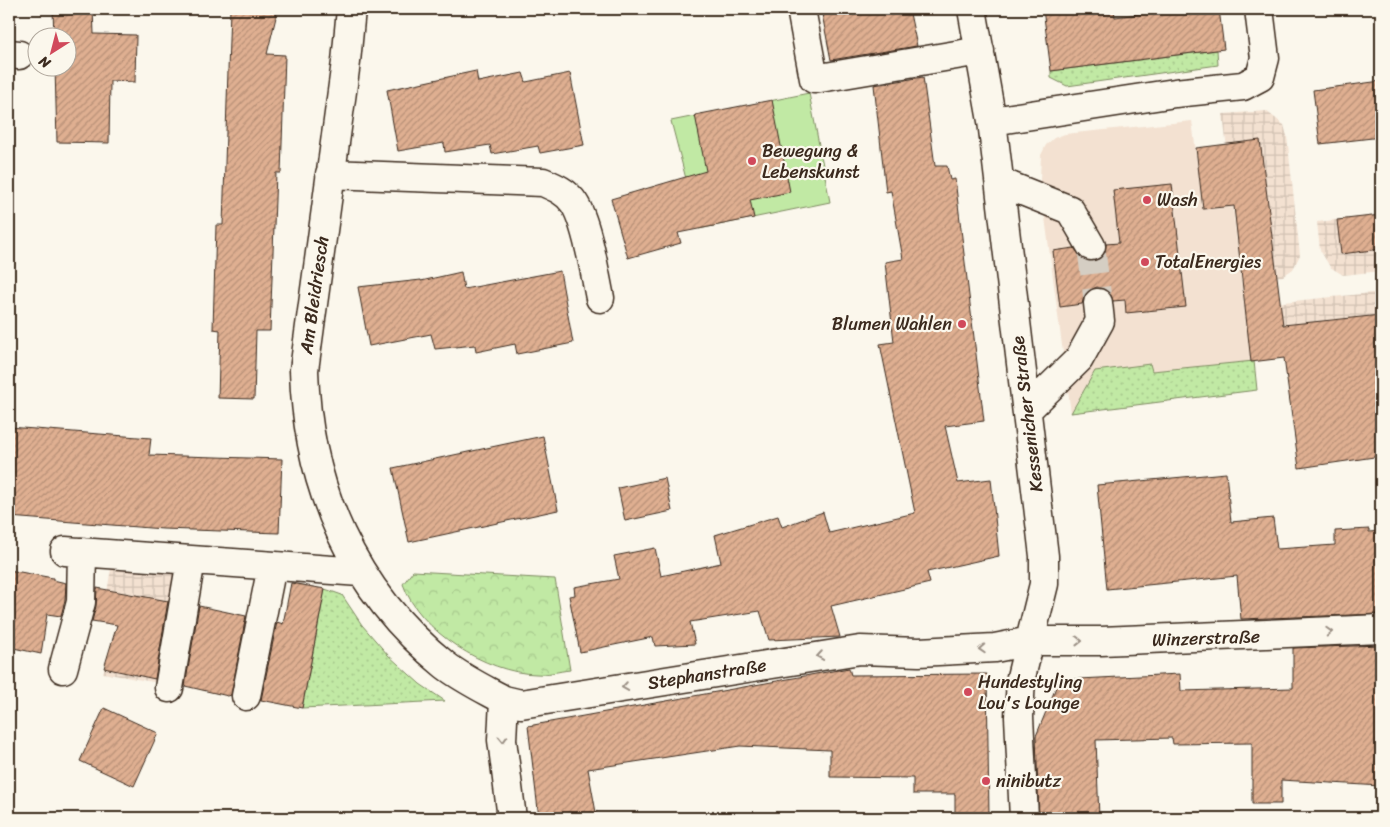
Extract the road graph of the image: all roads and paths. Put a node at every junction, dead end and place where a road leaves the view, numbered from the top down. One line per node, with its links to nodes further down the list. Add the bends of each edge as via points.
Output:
1 (351, 9): 7 (street, Am Bleidriesch)
2 (801, 9): 5 (street, via 814,79)
3 (972, 9): 5 (street, Kessenicher Straße)
4 (1259, 9): 6 (street, via 1265,58 1260,76 1243,86)
5 (980, 51): 6 (street, Kessenicher Straße)
6 (992, 121): 8 (street, Kessenicher Straße)
7 (330, 174): 10 (street, via 542,182 553,186 566,193 580,213); 15 (street, Am Bleidriesch, via 304,370 305,411 316,467 327,501)
8 (1000, 182): 9 (street, via 1070,210); 12 (street, Kessenicher Straße)
9 (1091, 246)
10 (600, 298)
11 (1098, 303): 12 (street, via 1100,321 1079,359)
12 (1027, 410): 17 (street, Kessenicher Straße, via 1044,556 1044,584)
13 (192, 560): 14 (street); 18 (street, via 74,552 81,602); 19 (street)
14 (272, 566): 15 (street); 20 (street)
15 (360, 572): 21 (street, Am Bleidriesch, via 412,634 446,666)
16 (1381, 629): 17 (street, Winzerstraße, one-way to 16)
17 (1030, 641): 21 (street, Stephanstraße, one-way to 21, via 994,648 919,652 860,650 521,704); 23 (street, Kessenicher Straße, via 1021,677 1019,717)
18 (63, 669)
19 (168, 688)
20 (246, 696)
21 (504, 700): 22 (street, one-way to 22, via 502,740)
22 (512, 818)
23 (1024, 818)

